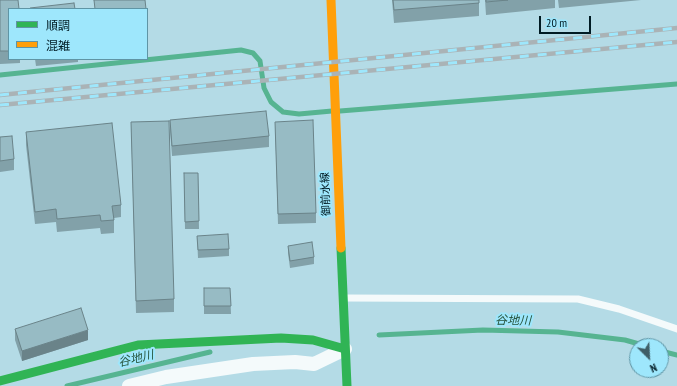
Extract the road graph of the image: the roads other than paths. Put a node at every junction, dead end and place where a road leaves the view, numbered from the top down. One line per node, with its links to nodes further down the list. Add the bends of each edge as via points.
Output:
1 (331, 0): 2 (street, 御前水線)
2 (343, 298): 3 (lane, via 578,299 619,309); 4 (street, 御前水線)
3 (677, 329)
4 (345, 350): 5 (street, via 313,340 282,338 138,344); 6 (street, via 314,364 253,364 166,377); 7 (street, 御前水線)
5 (0, 381)
6 (129, 386)
7 (346, 386)

